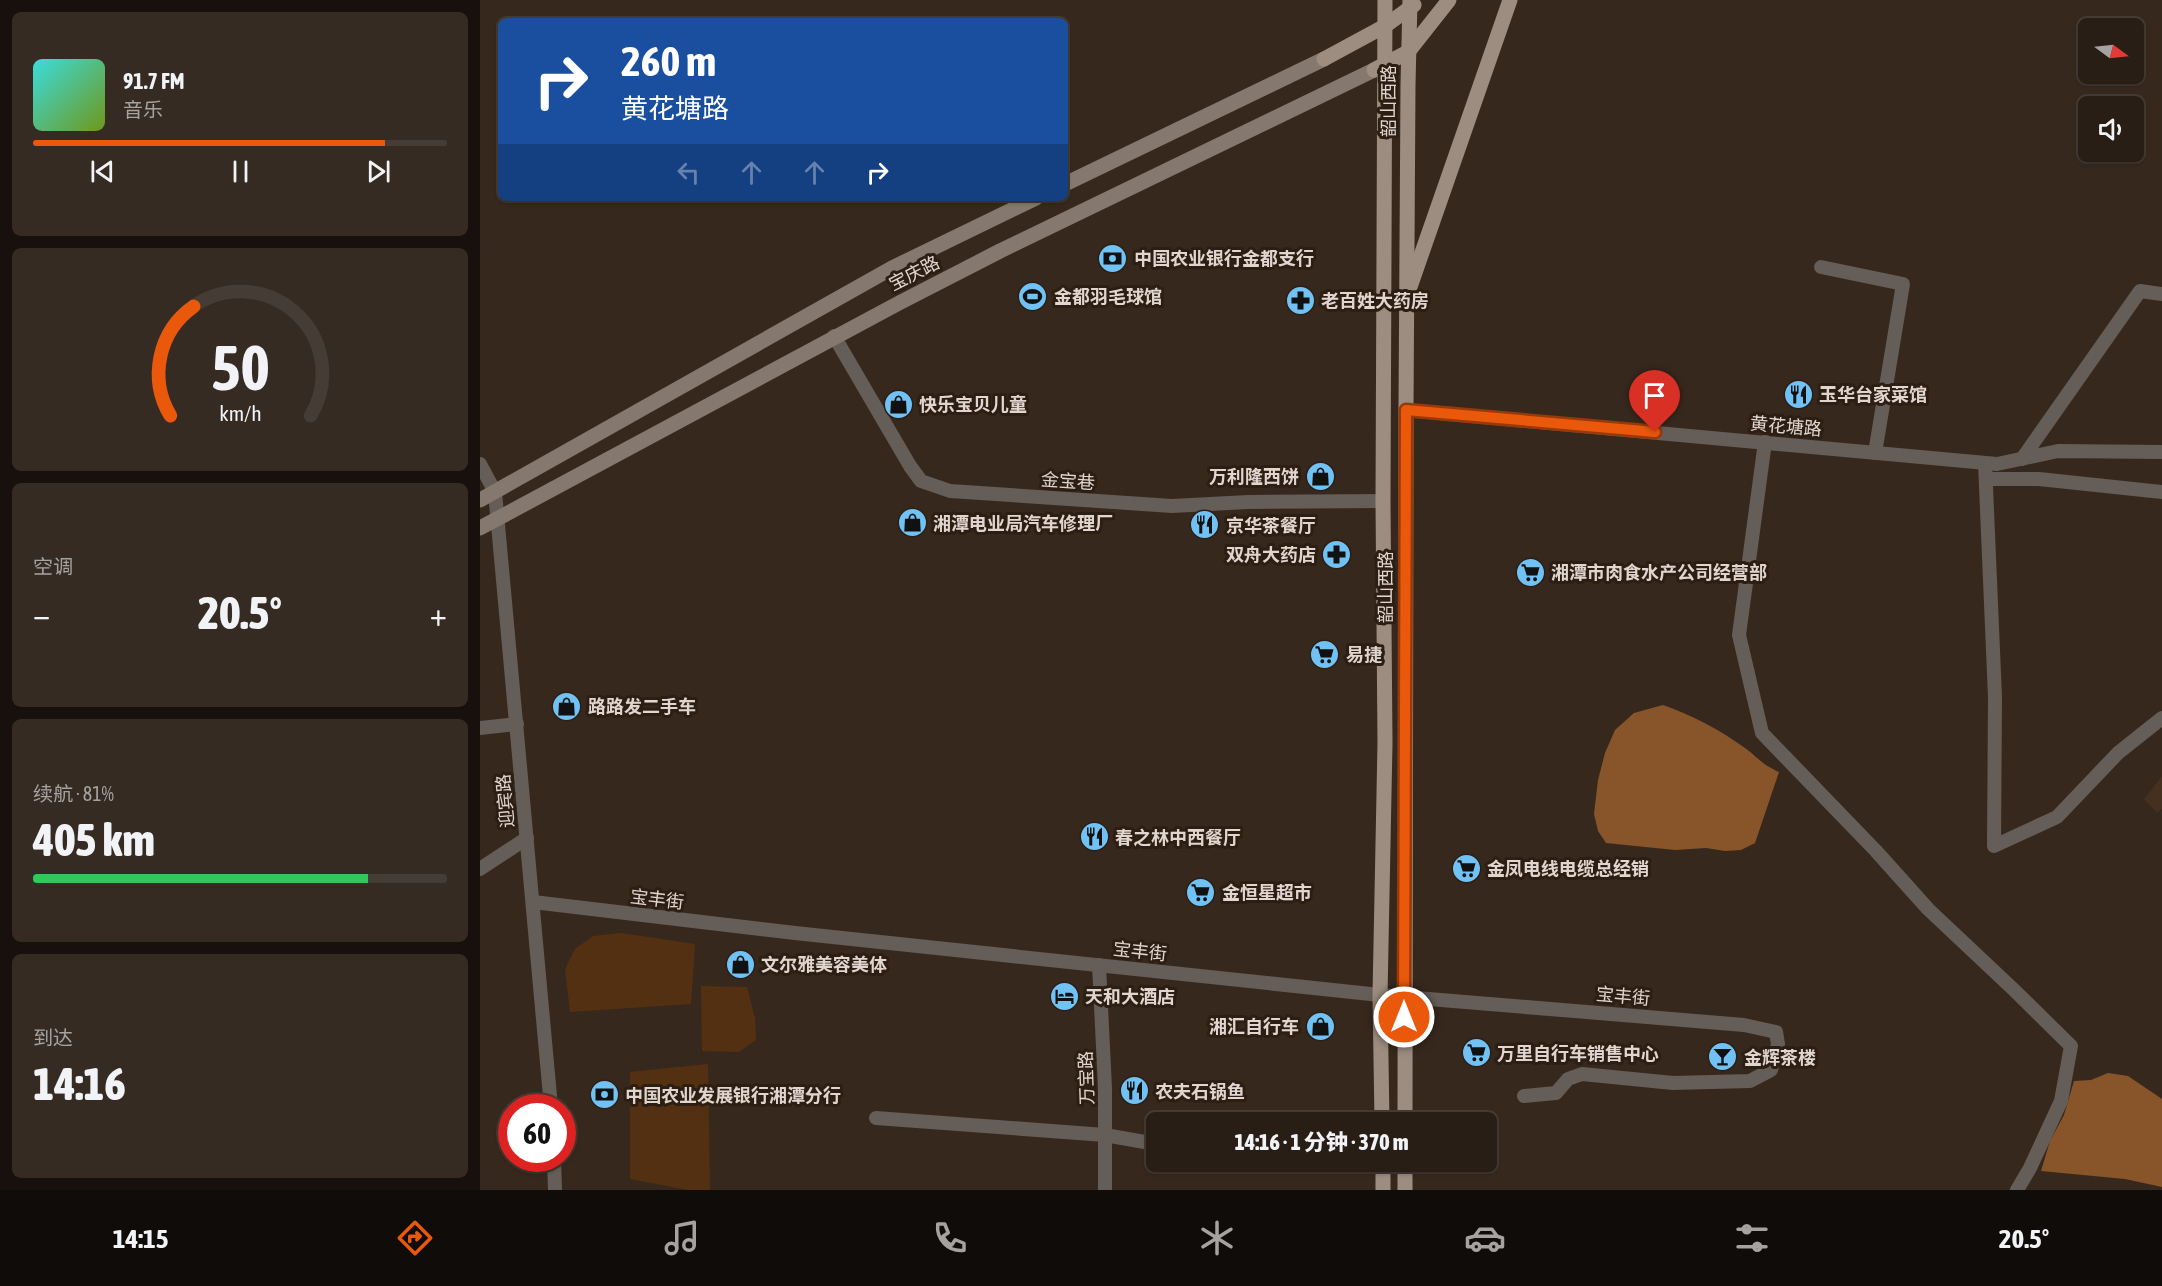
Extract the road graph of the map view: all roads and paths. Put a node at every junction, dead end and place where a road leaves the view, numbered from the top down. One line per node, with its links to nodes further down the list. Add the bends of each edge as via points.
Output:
1 (1385, 0): 5 (main road, 韶山西路)
2 (1449, 0): 6 (main road)
3 (1510, 0): 13 (main road)
4 (1413, 3): 5 (main road); 6 (main road, 韶山西路)
5 (1385, 26): 7 (main road); 8 (main road, 韶山西路)
6 (1408, 52): 8 (main road); 13 (main road, 韶山西路)
7 (1324, 59): 9 (street)
8 (1380, 67): 14 (street, 宝庆路); 26 (main road, 韶山西路)
9 (1068, 183)
10 (1030, 201): 23 (street, 宝庆路, via 892,268)
11 (1821, 267): 18 (street, via 1903,284)
12 (2162, 294): 19 (street, via 2140,291)
13 (1406, 299): 15 (main road, 韶山西路)
14 (834, 336): 26 (street, 金宝巷, via 921,481 950,491 1173,506); 27 (street, 宝庆路)
15 (1406, 410): 16 (street, 黄花塘路); 37 (main road, 韶山西路)
16 (1765, 442): 18 (street, 黄花塘路); 52 (street, via 1739,635 1762,734 1928,909 2071,1046 2061,1101)
17 (2162, 452): 19 (street, 黄花塘路, via 2058,451)
18 (1875, 453): 20 (street, 黄花塘路)
19 (2022, 459): 20 (street, 黄花塘路)
20 (1985, 463): 22 (street)
21 (480, 464): 23 (street)
22 (1986, 479): 24 (street); 29 (street, via 1995,697 1994,846 2057,817 2118,753)
23 (495, 492): 25 (street, 宝庆路); 27 (street, 迎宾路)
24 (2162, 492)
25 (480, 500)
26 (1383, 501): 36 (main road, 韶山西路, via 1385,743)
27 (497, 519): 28 (street, 宝庆路); 30 (street, 迎宾路)
28 (480, 528)
29 (2162, 718)
30 (517, 724): 31 (street); 32 (street, 迎宾路)
31 (480, 728)
32 (527, 838): 33 (street); 34 (street, 迎宾路)
33 (480, 868)
34 (533, 902): 35 (street, 宝丰街); 38 (street, 迎宾路)
35 (1099, 965): 36 (street, 宝丰街); 43 (street, 万宝路)
36 (1380, 995): 37 (street, 宝丰街); 40 (main road, 韶山西路)
37 (1404, 996): 39 (street, 宝丰街, via 1744,1024 1776,1032 1778,1044 1771,1070 1750,1081 1673,1083 1582,1074 1568,1079 1556,1093); 41 (main road, 韶山西路)
38 (550, 1094)
39 (1524, 1096)
40 (1383, 1112)
41 (1405, 1112)
42 (876, 1118): 43 (street)
43 (1105, 1135): 44 (street); 49 (street, 万宝路)
44 (1146, 1142)
45 (554, 1172): 48 (street)
46 (1383, 1172): 50 (main road)
47 (1405, 1172): 51 (main road)
48 (555, 1190)
49 (1105, 1190)
50 (1383, 1190)
51 (1405, 1190)
52 (2017, 1190)

